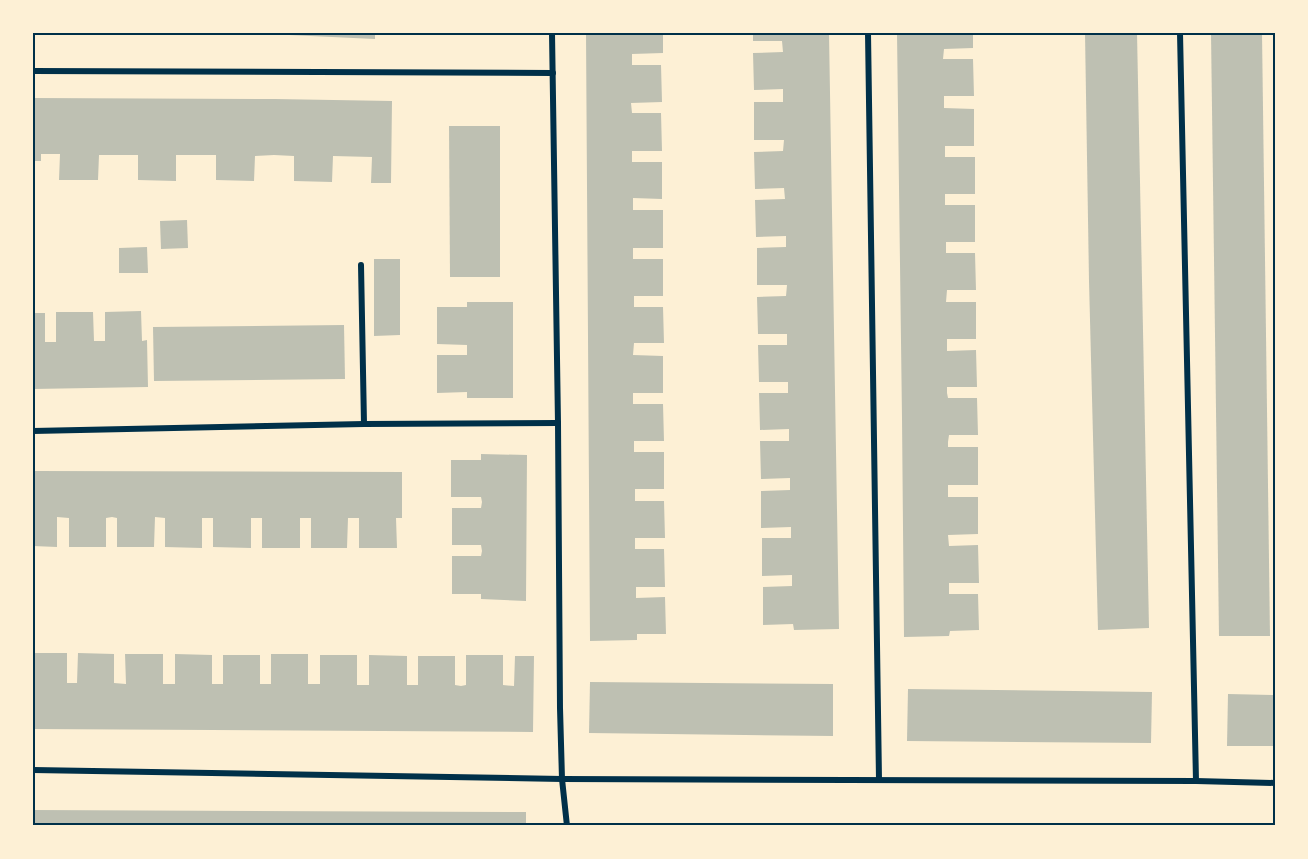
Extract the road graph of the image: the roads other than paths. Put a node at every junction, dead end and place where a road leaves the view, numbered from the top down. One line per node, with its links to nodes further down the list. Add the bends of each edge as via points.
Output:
1 (552, 33): 5 (street)
2 (868, 33): 12 (street)
3 (1180, 33): 13 (street)
4 (33, 71): 5 (street)
5 (553, 73): 7 (street)
6 (361, 265): 8 (street)
7 (558, 423): 8 (street); 11 (street)
8 (364, 424): 9 (street)
9 (33, 431)
10 (33, 770): 11 (street)
11 (562, 779): 12 (street); 15 (street)
12 (879, 780): 13 (street)
13 (1196, 781): 14 (street)
14 (1275, 783)
15 (567, 826)

